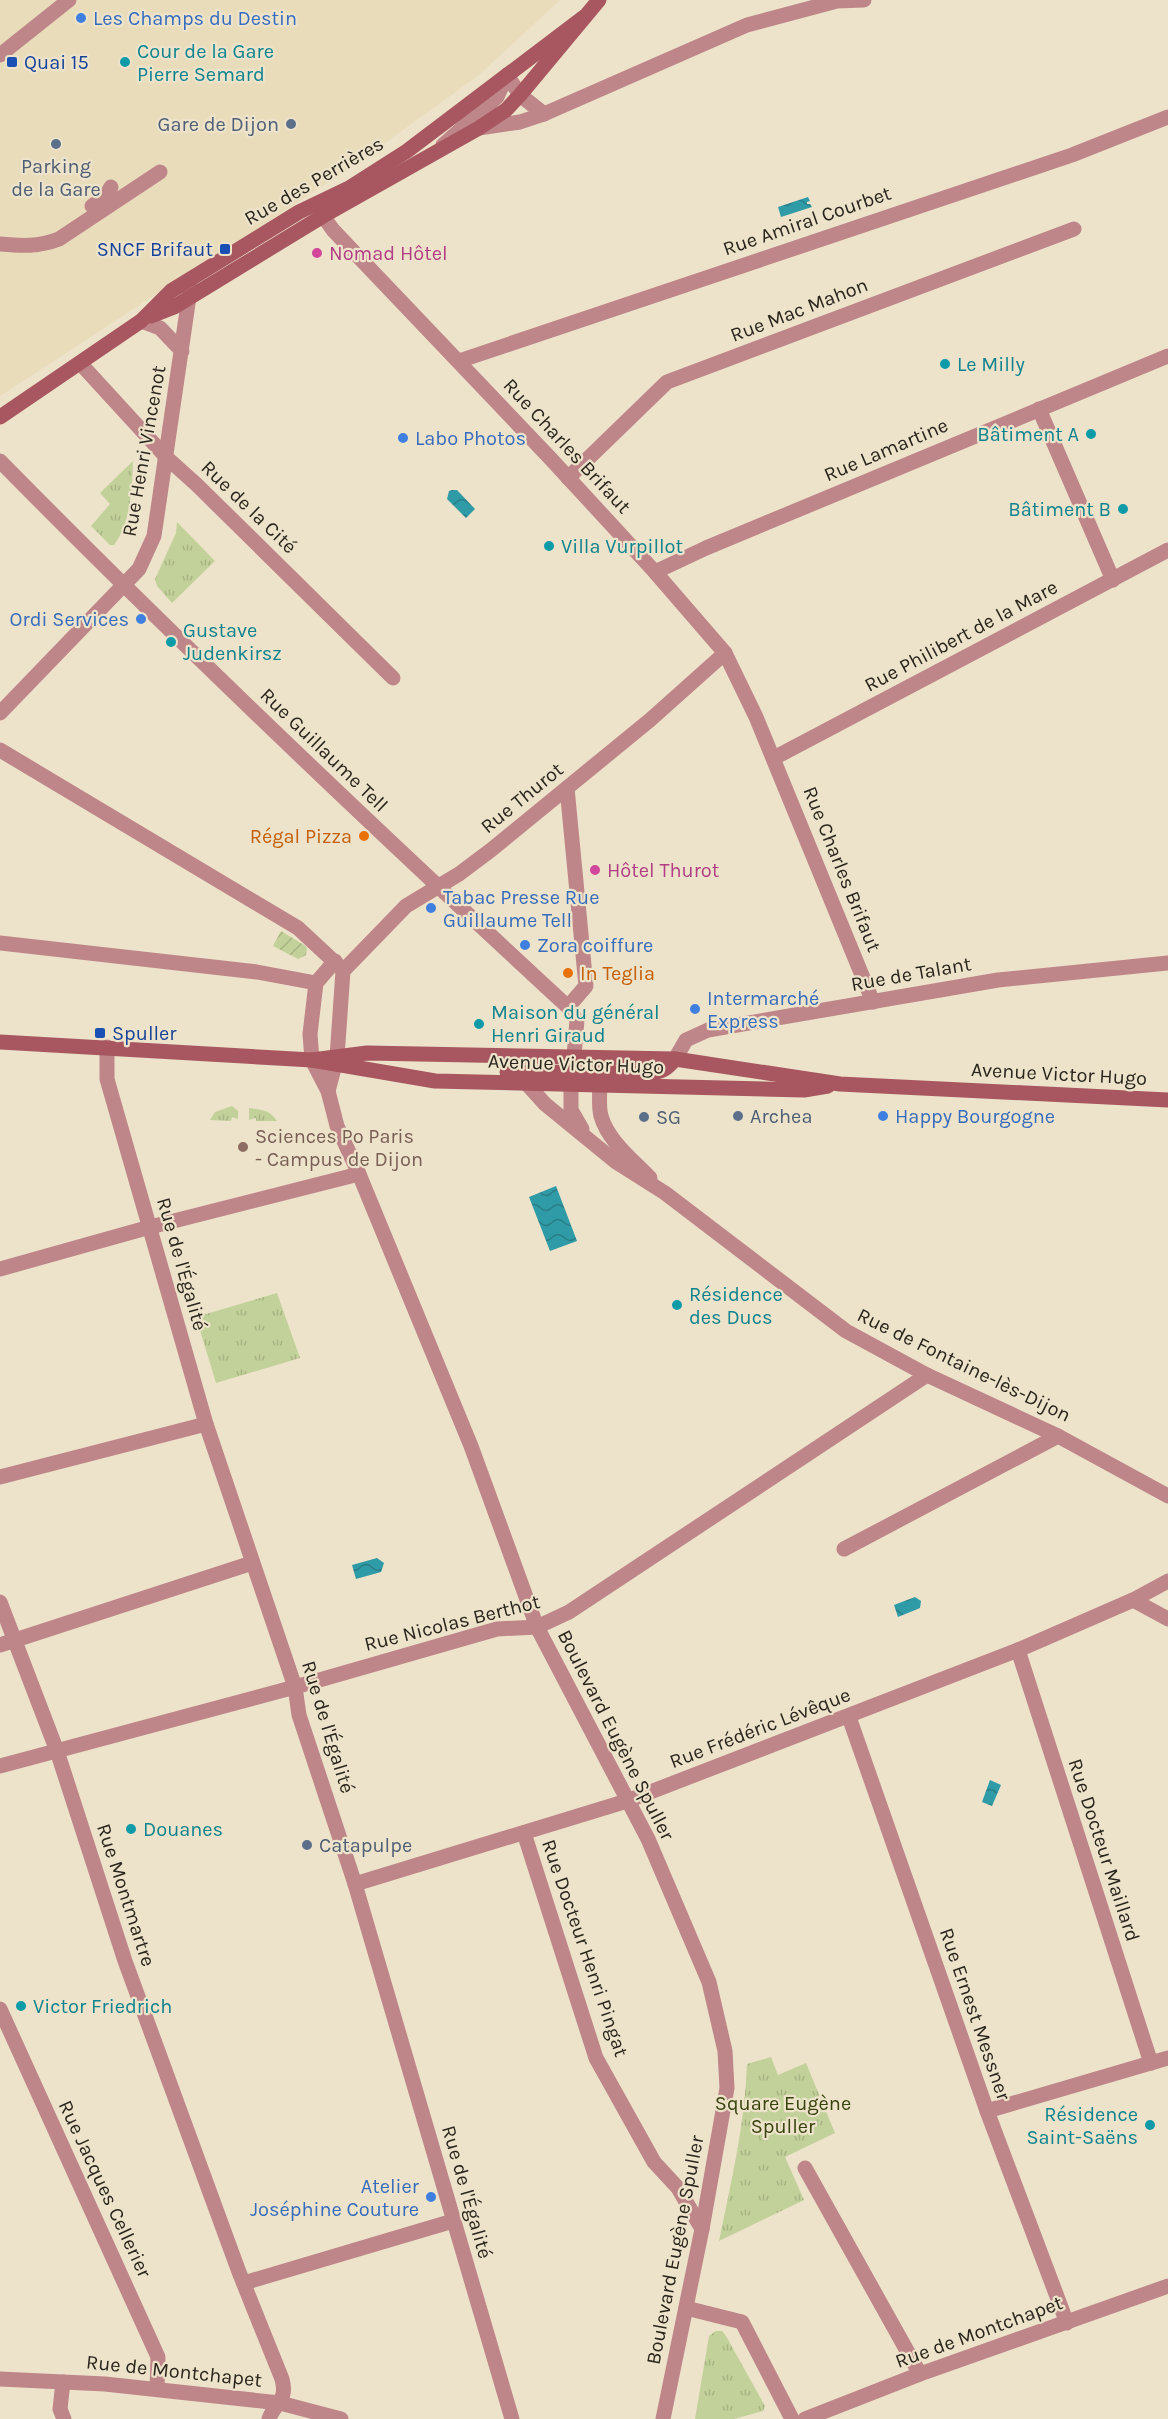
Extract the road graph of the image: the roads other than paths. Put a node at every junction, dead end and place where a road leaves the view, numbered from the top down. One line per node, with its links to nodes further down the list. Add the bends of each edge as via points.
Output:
1 (69, 0): 5 (street)
2 (599, 0): 4 (main road, Rue des Perrières)
3 (864, 0): 8 (street, via 837,1 747,25)
4 (584, 17): 6 (main road, Rue des Perrières); 7 (main road, Rue des Perrières)
5 (0, 55)
6 (507, 75): 7 (street); 11 (street, Rue des Perrières, via 497,97); 14 (main road, Rue des Perrières, via 407,151)
7 (520, 96): 8 (street); 10 (main road, Rue des Perrières)
8 (544, 114): 10 (street)
9 (1168, 118): 24 (street, Rue Amiral Courbet, via 1072,155)
10 (479, 128): 11 (main road, Rue des Perrières)
11 (426, 159): 15 (main road, Rue des Perrières)
12 (160, 172): 18 (street, via 59,239 27,247)
13 (111, 187): 17 (street, via 106,196 56,233 28,239)
14 (323, 200): 15 (street); 19 (main road, Rue des Perrières)
15 (323, 216): 20 (main road, Rue des Perrières); 24 (street, Rue Charles Brifaut)
16 (1074, 229): 30 (street, Rue Mac Mahon, via 667,382)
17 (0, 237)
18 (0, 244)
19 (198, 274): 20 (street, Rue Henri Vincenot); 21 (main road, Rue des Perrières, via 171,291)
20 (189, 297): 21 (main road, Rue des Perrières); 22 (street, Rue Henri Vincenot)
21 (141, 321): 22 (street, Rue Henri Vincenot, via 160,328); 25 (main road, Rue des Perrières)
22 (182, 351): 28 (street, Rue Henri Vincenot)
23 (1168, 356): 26 (street, Rue Lamartine)
24 (459, 361): 30 (street, Rue Charles Brifaut)
25 (80, 363): 27 (main road, Rue des Perrières); 28 (street, Rue de la Cité)
26 (1039, 410): 32 (street, Rue Lamartine); 33 (street)
27 (0, 417)
28 (167, 458): 34 (street, Rue Henri Vincenot, via 154,536 139,569); 36 (street, Rue de la Cité)
29 (0, 461): 34 (street, Rue Guillaume Tell)
30 (568, 478): 32 (street, Rue Charles Brifaut)
31 (1168, 550): 33 (street, Rue Philibert de la Mare)
32 (655, 572): 35 (street, Rue Charles Brifaut)
33 (1113, 580): 39 (street, Rue Philibert de la Mare)
34 (122, 586): 37 (street, Rue Henri Vincenot); 41 (street, Rue Guillaume Tell)
35 (725, 653): 39 (street, Rue Charles Brifaut); 40 (street, Rue Thurot)
36 (393, 678)
37 (0, 713)
38 (0, 750): 44 (street, via 298,928)
39 (774, 758): 46 (street, Rue Charles Brifaut)
40 (567, 788): 41 (street, Rue Thurot, via 459,874); 47 (street, via 586,986)
41 (436, 886): 44 (street, Rue Thurot, via 406,906); 47 (street, Rue Guillaume Tell)
42 (0, 943): 45 (street, via 257,972)
43 (1168, 963): 46 (street, Rue de Talant, via 998,980)
44 (339, 966): 45 (street, Rue Thurot); 52 (street)
45 (316, 983): 51 (street, via 310,1034)
46 (873, 1002): 50 (street, Rue de Talant, via 708,1030 686,1040)
47 (568, 1007): 53 (street, via 577,1020)
48 (0, 1042): 49 (main road, Avenue Victor Hugo)
49 (107, 1047): 51 (main road, Avenue Victor Hugo); 63 (street, Rue de l'Égalité, via 107,1079)
50 (675, 1059): 53 (main road, Avenue Victor Hugo); 55 (main road, via 661,1072); 57 (main road, Avenue Victor Hugo)
51 (312, 1060): 52 (main road, Avenue Victor Hugo); 58 (street, Boulevard Eugène Spuller)
52 (336, 1061): 53 (main road, Avenue Victor Hugo, via 367,1053); 54 (main road, Avenue Victor Hugo); 58 (street, Boulevard Eugène Spuller)
53 (573, 1071): 54 (main road); 55 (main road); 56 (main road, Avenue Victor Hugo); 60 (street, Rue de Fontaine-lès-Dijon, via 571,1110)
54 (390, 1073): 56 (main road, Avenue Victor Hugo, via 435,1081)
55 (598, 1079): 57 (main road, Avenue Victor Hugo, via 804,1090); 62 (street, Rue de Fontaine-lès-Dijon, via 598,1103 610,1136)
56 (525, 1083): 60 (street, Rue de Fontaine-lès-Dijon)
57 (840, 1084): 59 (main road, Avenue Victor Hugo)
58 (328, 1091): 61 (street, Boulevard Eugène Spuller, via 337,1126)
59 (1168, 1100)
60 (589, 1139): 62 (street, Rue de Fontaine-lès-Dijon, via 638,1178)
61 (360, 1174): 63 (street); 76 (street, Boulevard Eugène Spuller, via 471,1446)
62 (665, 1193): 65 (street, Rue de Fontaine-lès-Dijon, via 846,1331)
63 (150, 1227): 64 (street); 66 (street, Rue de l'Égalité)
64 (0, 1269)
65 (927, 1375): 67 (street, Rue de Fontaine-lès-Dijon); 76 (street, Rue Nicolas Berthot, via 569,1612)
66 (206, 1424): 68 (street); 71 (street, Rue de l'Égalité)
67 (1058, 1436): 69 (street, Rue de Fontaine-lès-Dijon); 70 (street)
68 (0, 1477)
69 (1168, 1496)
70 (844, 1549)
71 (252, 1563): 77 (street); 79 (street, Rue de l'Égalité)
72 (1168, 1581): 73 (street, Rue Frédéric Lévêque)
73 (1133, 1600): 75 (street); 78 (street, Rue Frédéric Lévêque)
74 (0, 1602): 77 (street, Rue Montmartre)
75 (1168, 1619)
76 (537, 1627): 79 (street, Rue Nicolas Berthot, via 497,1629); 83 (street, Boulevard Eugène Spuller)
77 (7, 1643): 81 (street, Rue Montmartre)
78 (1018, 1650): 80 (street, Rue Frédéric Lévêque); 88 (street, Rue Docteur Maillard)
79 (295, 1687): 81 (street, Rue Nicolas Berthot); 85 (street, Rue de l'Égalité, via 299,1715)
80 (849, 1717): 83 (street, Rue Frédéric Lévêque); 89 (street, Rue Ernest Messner)
81 (57, 1751): 82 (street, Rue Nicolas Berthot); 93 (street, Rue Montmartre, via 125,1961)
82 (0, 1766)
83 (627, 1801): 84 (street, Rue Frédéric Lévêque); 92 (street, Boulevard Eugène Spuller, via 648,1839 709,1982 725,2051 727,2088)
84 (524, 1833): 85 (street, Rue Frédéric Lévêque); 92 (street, Rue Docteur Henri Pingat, via 596,2058 654,2162 678,2188)
85 (355, 1884): 91 (street, Rue de l'Égalité)
86 (0, 2009): 100 (street, Rue Jacques Cellerier, via 158,2358)
87 (1168, 2058): 88 (street)
88 (1151, 2063): 89 (street)
89 (987, 2111): 96 (street, Rue Ernest Messner)
90 (805, 2168): 97 (street)
91 (453, 2221): 93 (street); 105 (street, Rue de l'Égalité)
92 (702, 2229): 95 (street, Boulevard Eugène Spuller)
93 (244, 2283): 101 (street, Rue Montmartre, via 282,2379 285,2390)
94 (1168, 2286): 96 (street, Rue de Montchapet)
95 (686, 2308): 106 (street, Boulevard Eugène Spuller); 107 (street, via 742,2322)
96 (1067, 2323): 97 (street, Rue de Montchapet)
97 (920, 2374): 108 (street, Rue de Montchapet)
98 (0, 2379): 99 (street, Rue de Montchapet)
99 (63, 2382): 100 (street, Rue de Montchapet); 102 (street, via 60,2409)
100 (157, 2389): 101 (street, Rue de Montchapet)
101 (280, 2403): 103 (street); 104 (street, Rue de Montchapet)
102 (64, 2419)
103 (269, 2419)
104 (341, 2419)
105 (512, 2419)
106 (663, 2419)
107 (792, 2419)
108 (806, 2419)

